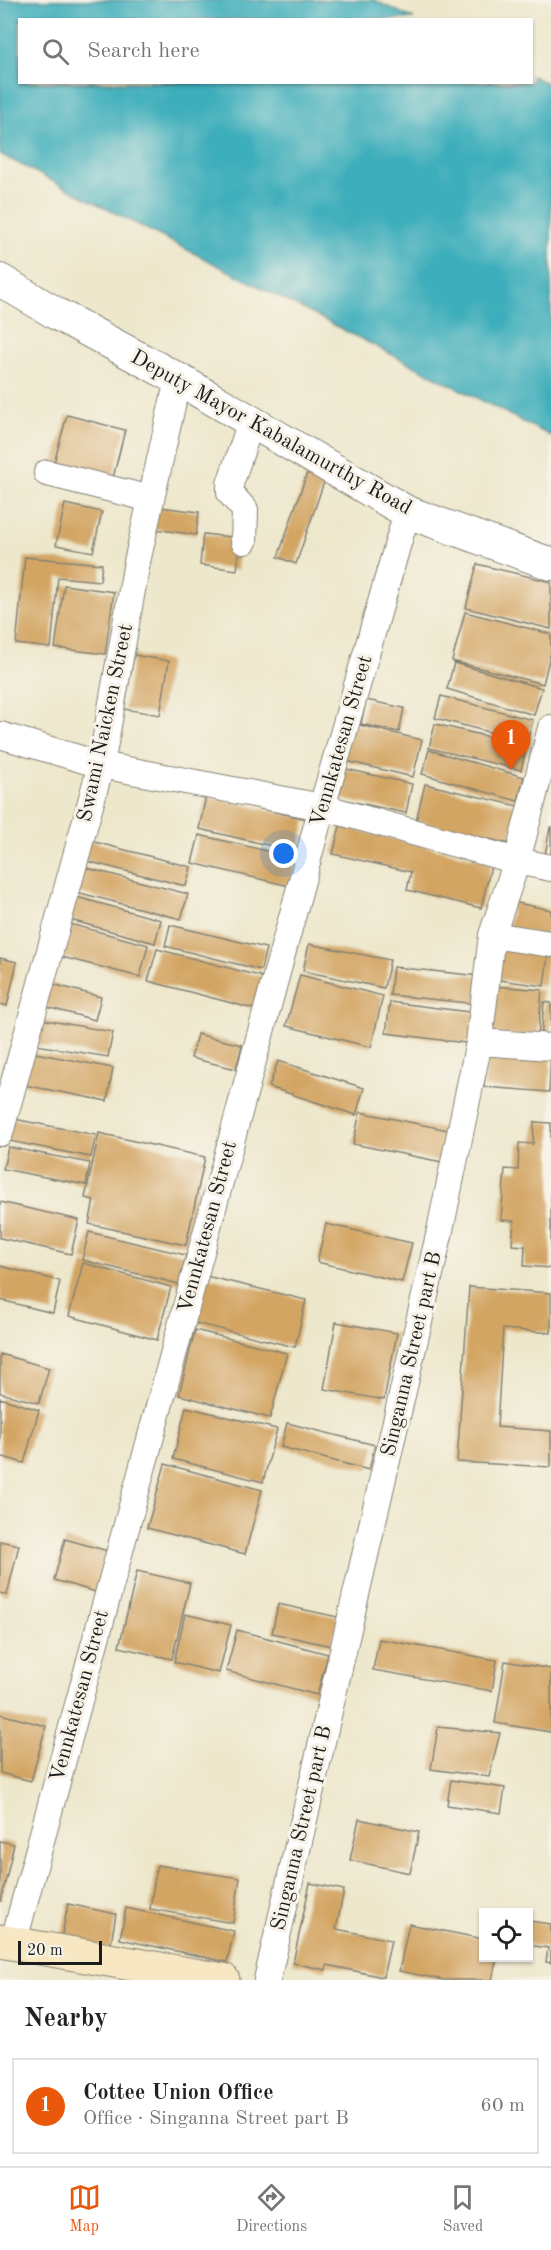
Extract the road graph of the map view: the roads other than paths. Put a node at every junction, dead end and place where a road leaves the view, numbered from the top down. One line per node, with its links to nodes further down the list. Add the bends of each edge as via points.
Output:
1 (0, 280): 2 (street, Deputy Mayor Kabalamurthy Road)
2 (178, 379): 3 (street, Deputy Mayor Kabalamurthy Road); 5 (street, Swami Naicken Street)
3 (251, 422): 6 (street, Deputy Mayor Kabalamurthy Road); 7 (street, via 230,484 230,493 245,510)
4 (47, 473): 5 (street)
5 (151, 499): 11 (street, Swami Naicken Street)
6 (407, 512): 8 (street, Deputy Mayor Kabalamurthy Road); 12 (street, Vennkatesan Street)
7 (244, 541)
8 (551, 564)
9 (551, 728): 13 (street, Singanna Street part B)
10 (0, 735): 11 (street)
11 (101, 765): 12 (street); 19 (street, Swami Naicken Street)
12 (322, 807): 13 (street); 20 (street, Vennkatesan Street)
13 (517, 861): 14 (street); 15 (street, Singanna Street part B)
14 (551, 868)
15 (492, 935): 16 (street); 17 (street, Singanna Street part B)
16 (551, 944)
17 (479, 1042): 18 (street); 22 (street, Singanna Street part B, via 439,1235)
18 (551, 1047)
19 (0, 1133)
20 (7, 1942): 21 (main road)
21 (223, 1980)
22 (267, 1980)

